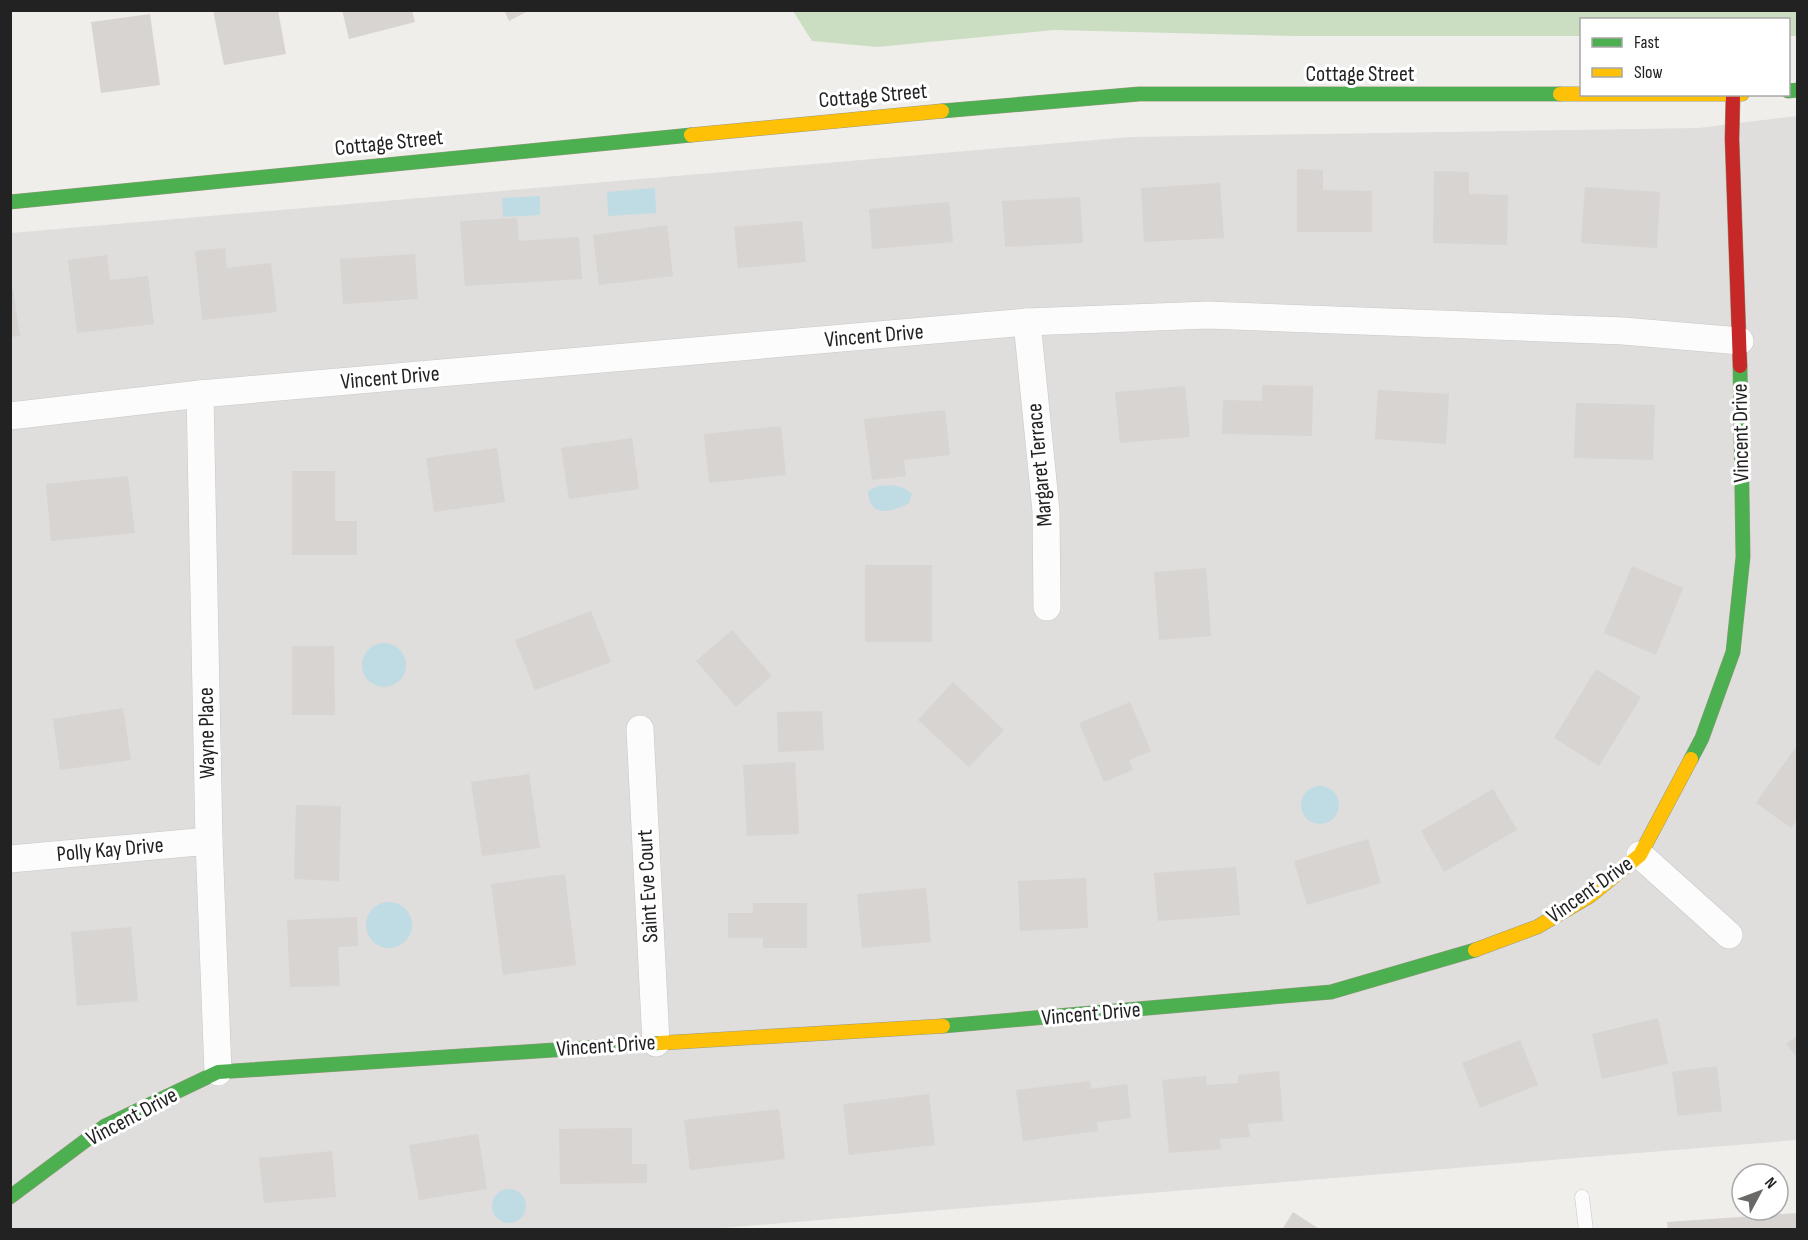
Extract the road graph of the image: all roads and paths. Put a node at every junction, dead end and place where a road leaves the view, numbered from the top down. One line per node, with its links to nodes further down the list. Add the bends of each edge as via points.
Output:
1 (1580, 95): 3 (street, Cottage Street, via 1139,94 867,117)
2 (1733, 96): 5 (street, Vincent Drive)
3 (10, 202)
4 (1027, 322): 5 (street, Vincent Drive, via 1208,315 1623,331); 6 (street, Vincent Drive); 8 (street, Margaret Terrace, via 1046,511)
5 (1740, 341): 11 (street, Vincent Drive, via 1743,557 1733,652 1702,738)
6 (200, 394): 7 (street, Vincent Drive); 10 (street, Wayne Place)
7 (10, 416)
8 (1047, 608)
9 (640, 729): 14 (street, Saint Eve Court)
10 (209, 841): 12 (street, Polly Kay Drive); 15 (street, Wayne Place)
11 (1640, 855): 13 (street); 14 (street, Vincent Drive, via 1590,896 1537,927 1455,957 1331,992 993,1023)
12 (10, 859)
13 (1729, 935)
14 (656, 1043): 15 (street, Vincent Drive)
15 (218, 1072): 16 (street, Vincent Drive, via 105,1126)
16 (10, 1197)
17 (1582, 1197): 18 (lane)
18 (1586, 1230)

